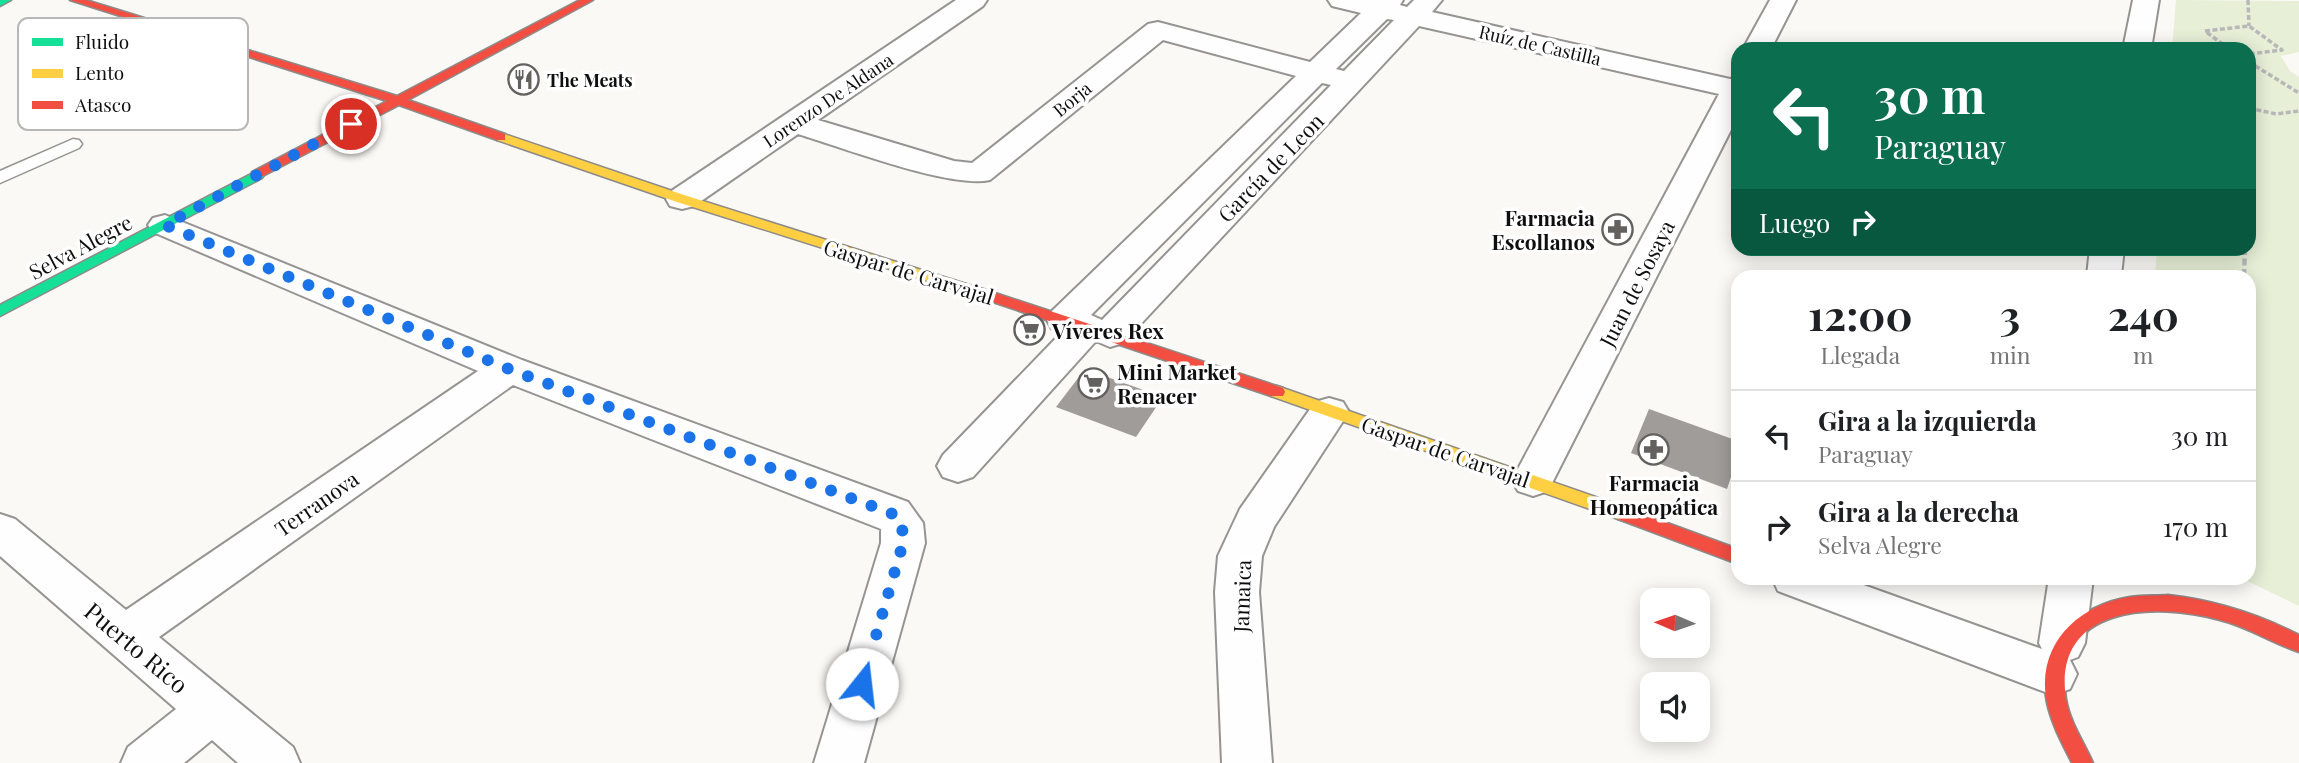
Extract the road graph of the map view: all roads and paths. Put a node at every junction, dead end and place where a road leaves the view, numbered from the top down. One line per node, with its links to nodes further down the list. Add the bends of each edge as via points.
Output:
1 (6, 0): 9 (street)
2 (75, 0): 11 (street, Gaspar de Carvajal)
3 (588, 0): 23 (street, Selva Alegre)
4 (974, 0): 27 (street, Lorenzo De Aldana)
5 (1341, 0): 10 (street, Ruíz de Castilla)
6 (1783, 0): 13 (street)
7 (2146, 0): 14 (street)
8 (2248, 0): 12 (path)
9 (0, 3)
10 (1403, 6): 19 (street, García de Leon); 20 (street, García de Leon); 21 (street, Ruíz de Castilla)
11 (133, 18)
12 (2249, 26): 15 (path, via 2205,31); 16 (path, via 2282,50)
13 (1761, 42)
14 (2138, 42)
15 (2220, 42)
16 (2256, 53)
17 (248, 54): 23 (street, Gaspar de Carvajal)
18 (2256, 66): 22 (path)
19 (1315, 73): 20 (street, Borja); 27 (street, Borja, via 1156,30 979,173 951,170); 33 (street, García de Leon)
20 (1350, 82): 33 (street, García de Leon)
21 (1731, 87)
22 (2299, 93)
23 (396, 100): 30 (street, Gaspar de Carvajal); 31 (street, Selva Alegre)
24 (1731, 100): 37 (street, Juan de Sosaya)
25 (2256, 110): 26 (path, via 2276,114)
26 (2299, 111)
27 (794, 123): 30 (street, Lorenzo De Aldana)
28 (73, 144): 29 (lane)
29 (0, 178)
30 (682, 199): 33 (street, Gaspar de Carvajal)
31 (165, 225): 32 (street, Selva Alegre); 34 (street)
32 (0, 311)
33 (1088, 327): 35 (street, Gaspar de Carvajal); 36 (street)
34 (509, 369): 42 (street, Terranova); 49 (street, via 893,514 902,523 901,554)
35 (1329, 412): 37 (street, Gaspar de Carvajal); 50 (street, Jamaica, via 1255,521 1240,556 1237,592)
36 (958, 466)
37 (1533, 480): 39 (street, Gaspar de Carvajal)
38 (2, 535): 42 (street, Puerto Rico)
39 (1731, 554)
40 (1817, 585): 44 (street)
41 (2070, 585): 44 (street)
42 (124, 636): 45 (street, Puerto Rico)
43 (2299, 643): 44 (street, via 2233,615 2176,603 2127,604 2088,617)
44 (2058, 659): 46 (street, via 2057,709)
45 (212, 710): 47 (street); 48 (street, Puerto Rico)
46 (2073, 748): 51 (street); 52 (street)
47 (146, 763)
48 (275, 763)
49 (839, 763)
50 (1247, 763)
51 (2064, 763)
52 (2083, 763)

